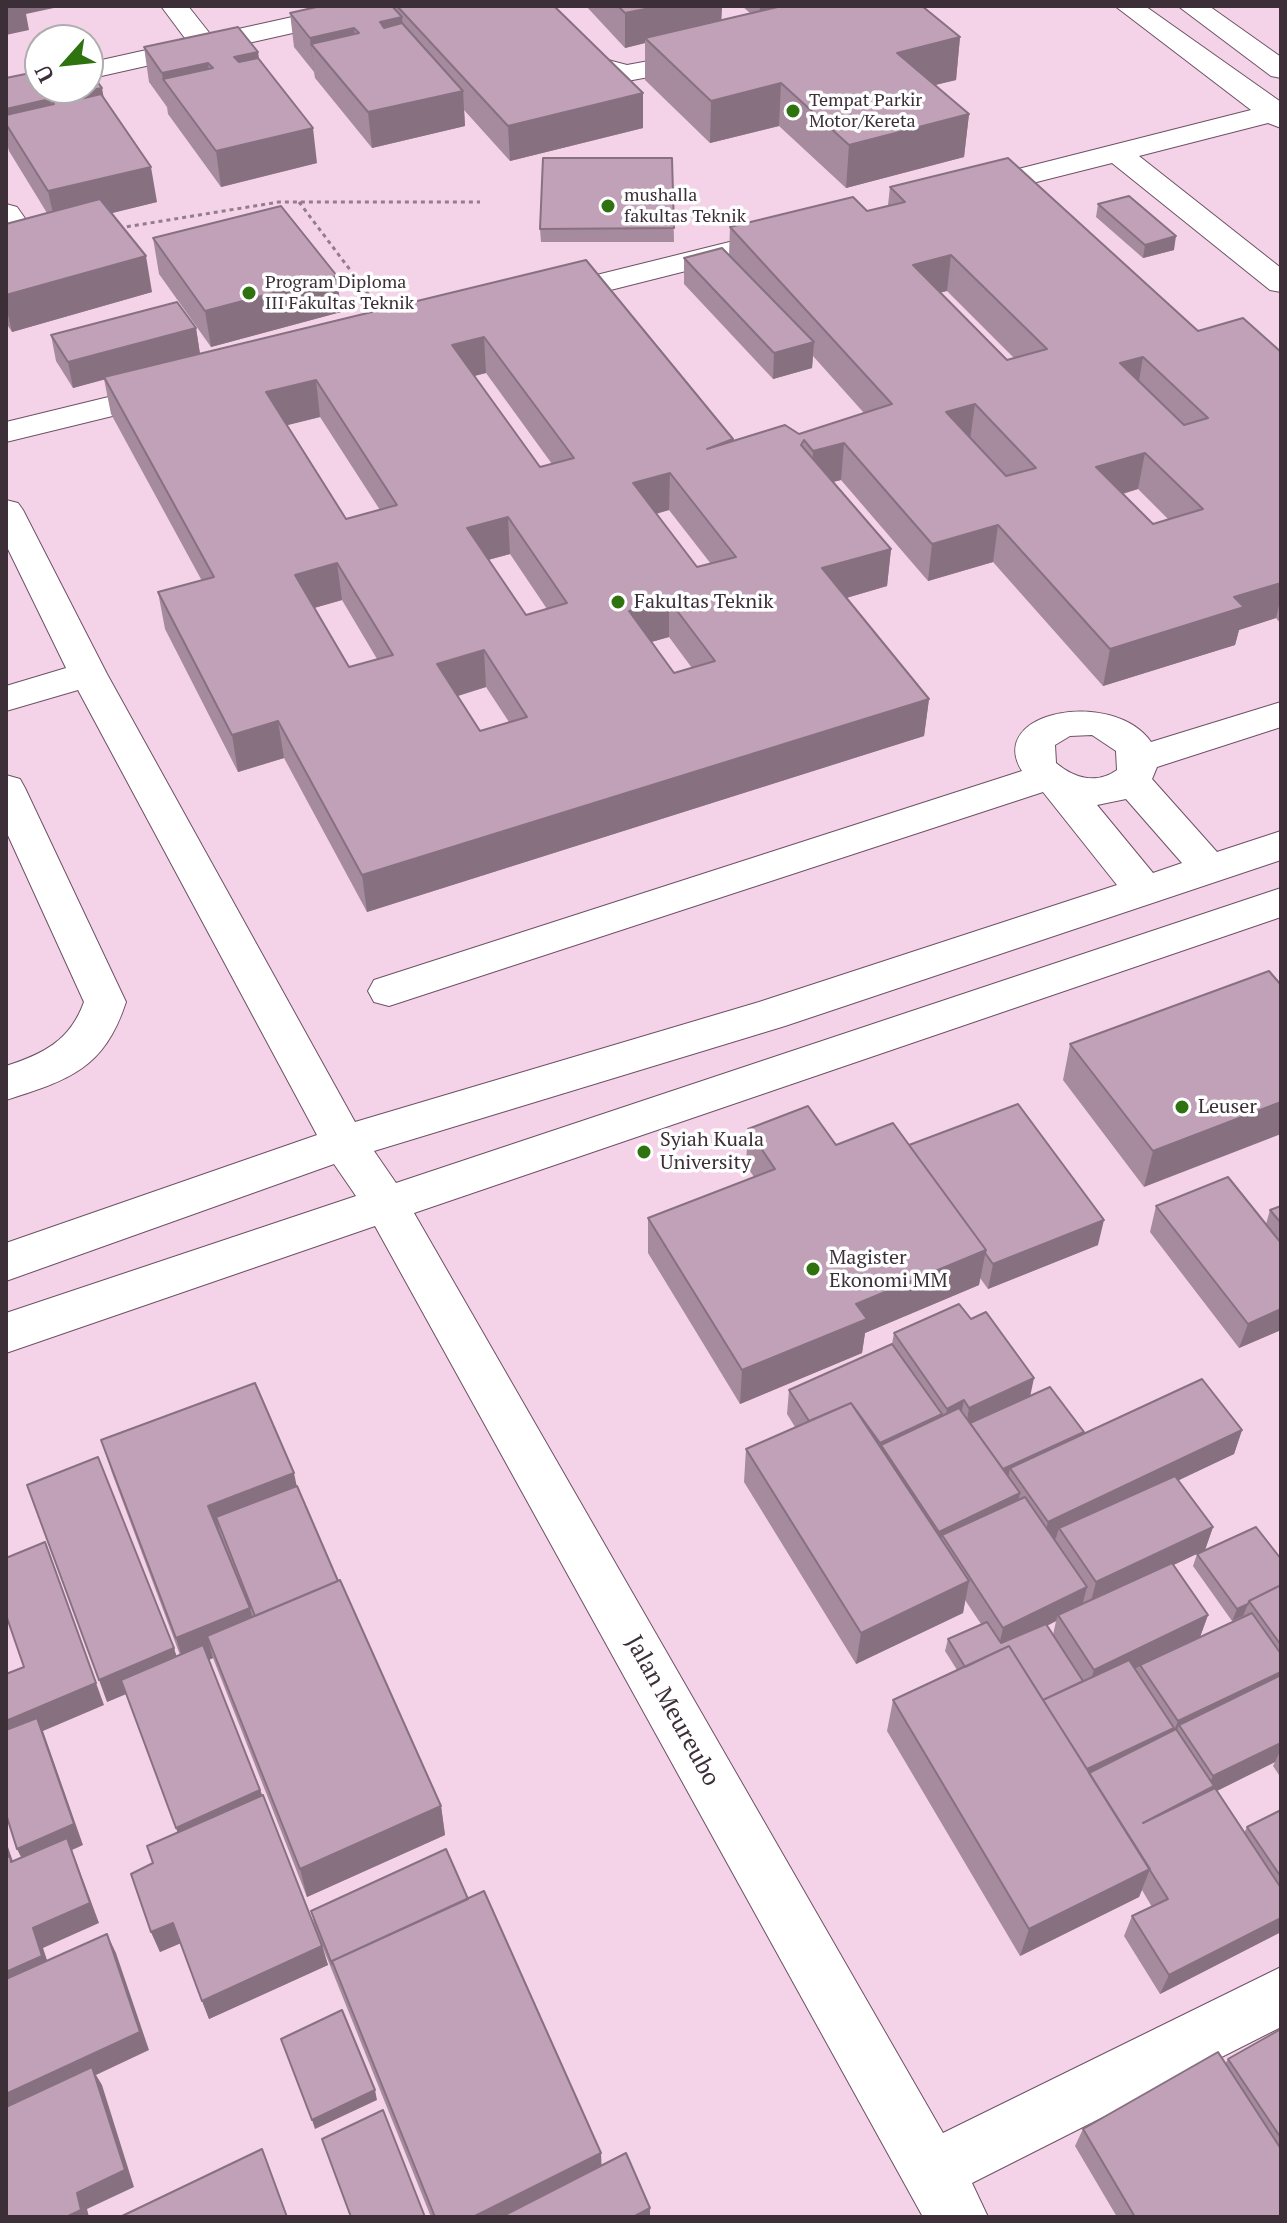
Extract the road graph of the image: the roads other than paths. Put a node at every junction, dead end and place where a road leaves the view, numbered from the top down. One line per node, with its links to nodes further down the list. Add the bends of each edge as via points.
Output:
1 (174, 6): 6 (street)
2 (537, 6): 7 (street, via 598,66 627,73)
3 (1128, 6): 10 (street)
4 (1191, 6): 9 (street)
5 (324, 18): 6 (street)
6 (204, 44): 8 (street)
7 (732, 52)
8 (104, 67)
9 (1281, 70)
10 (1278, 114): 11 (street)
11 (1118, 153): 12 (street); 16 (street)
12 (935, 199)
13 (6, 213): 15 (street)
14 (812, 230): 17 (street)
15 (28, 244)
16 (1281, 283)
17 (522, 304)
18 (189, 387): 19 (street)
19 (6, 432)
20 (11, 531): 21 (street, Jalan Meureubo)
21 (88, 674): 22 (street); 33 (street, Jalan Meureubo)
22 (6, 699)
23 (1281, 714): 24 (street)
24 (1135, 770): 25 (street, via 1107,791 1091,793); 25 (street, via 1135,747 1110,728 1066,724 1036,742 1037,766); 28 (street, via 1188,842)
25 (1054, 782): 28 (street, via 1123,867); 31 (street)
26 (6, 788): 32 (street, via 105,1002 100,1024 82,1049 60,1065)
27 (1281, 845): 28 (street)
28 (1175, 880): 30 (street); 33 (street, via 770,1015)
29 (1281, 902): 30 (street)
30 (1212, 927): 34 (street)
31 (389, 991)
32 (6, 1083)
33 (344, 1143): 34 (street, Jalan Meureubo); 35 (street)
34 (387, 1206): 36 (street); 38 (street, Jalan Meureubo)
35 (6, 1262)
36 (6, 1333)
37 (1281, 1996): 38 (street)
38 (944, 2194)

